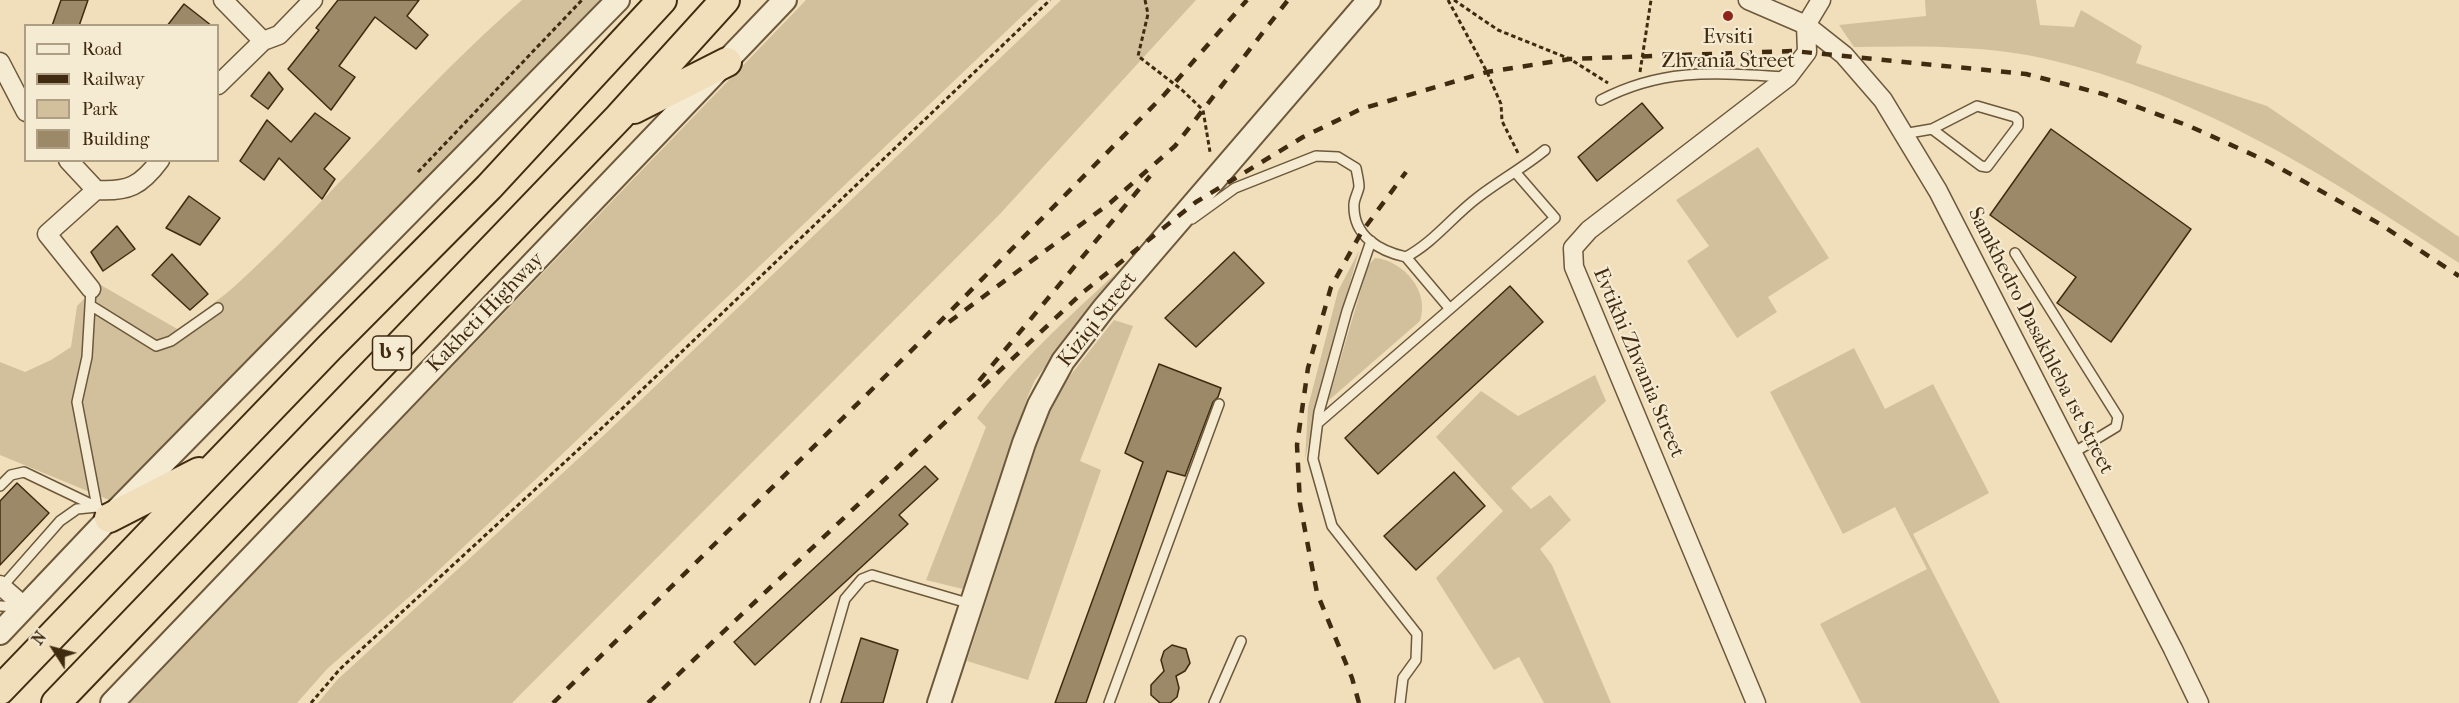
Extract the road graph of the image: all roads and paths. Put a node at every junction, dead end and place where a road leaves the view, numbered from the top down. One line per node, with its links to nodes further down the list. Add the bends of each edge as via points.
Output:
1 (223, 0): 16 (street)
2 (313, 0): 16 (street, via 279,35)
3 (618, 0): 47 (street)
4 (662, 0): 45 (highway, ს 5, via 489,187)
5 (725, 0): 25 (highway, Kakheti Highway / ს 5)
6 (784, 0): 18 (street, Kakheti Highway)
7 (1050, 0): 58 (path, via 604,426 340,669)
8 (1145, 0): 31 (path, via 1148,14 1137,56 1203,110 1211,155)
9 (1369, 0): 31 (street, Kiziqi Street)
10 (1448, 0): 32 (path, via 1487,72 1501,104 1502,121)
11 (1454, 0): 22 (path, via 1498,30 1570,59)
12 (1651, 0): 20 (path)
13 (1748, 0): 15 (street)
14 (1821, 0): 15 (street)
15 (1806, 25): 19 (street, Evtikhi Zhvania Street, via 1807,52); 27 (street, Samkhedro Dasakhleba 1st Street, via 1844,55 1882,100)
16 (263, 41): 21 (street)
17 (0, 62): 24 (street)
18 (727, 62): 25 (highway); 57 (street, Kakheti Highway)
19 (1788, 77): 20 (lane, via 1716,73); 63 (street, Evtikhi Zhvania Street, via 1589,230 1573,248 1574,267)
20 (1640, 82): 22 (lane)
21 (219, 84)
22 (1619, 90): 23 (lane)
23 (1601, 100)
24 (24, 107)
25 (619, 117): 56 (highway, Kakheti Highway / ს 5)
26 (1932, 129): 26 (lane, via 1987,167 2018,126 2018,120 1977,106); 27 (lane)
27 (1903, 134): 44 (street, Samkhedro Dasakhleba 1st Street, via 1938,191)
28 (1545, 150): 32 (lane)
29 (70, 162): 34 (street)
30 (159, 162): 34 (street, via 136,186)
31 (1227, 166): 35 (street, Kiziqi Street)
32 (1525, 167): 33 (lane)
33 (1516, 173): 38 (lane, via 1477,198 1423,248); 41 (lane, via 1555,218)
34 (96, 190): 39 (street, via 47,234)
35 (1163, 240): 36 (lane, via 1235,188 1316,156 1338,157 1356,168 1356,224); 49 (street, Kiziqi Street, via 1063,361 1039,405)
36 (1371, 241): 38 (lane, via 1388,253); 43 (lane, via 1347,311)
37 (2014, 253): 44 (lane, via 2118,417 2116,427)
38 (1406, 257): 41 (lane)
39 (90, 297): 40 (lane, via 156,346 171,341); 47 (lane, via 87,357 77,402)
40 (218, 308)
41 (1450, 309): 43 (lane)
42 (1219, 404): 60 (lane)
43 (1318, 423): 62 (lane, via 1313,459 1332,526 1417,634 1416,660 1403,678)
44 (2073, 453): 64 (street, Samkhedro Dasakhleba 1st Street)
45 (219, 462): 47 (highway); 54 (highway, ს 5)
46 (0, 486): 47 (lane, via 11,475 24,472)
47 (103, 513): 48 (lane, via 77,510 60,521); 51 (street)
48 (1, 587): 51 (street)
49 (971, 604): 55 (street, Kiziqi Street); 59 (lane, via 872,575 862,579 845,599)
50 (0, 606): 51 (lane)
51 (25, 607): 52 (street)
52 (0, 633)
53 (1241, 641): 61 (lane)
54 (0, 690)
55 (944, 702)
56 (56, 703)
57 (112, 703)
58 (310, 703)
59 (815, 703)
60 (1109, 703)
61 (1214, 703)
62 (1400, 703)
63 (1756, 703)
64 (2199, 703)

